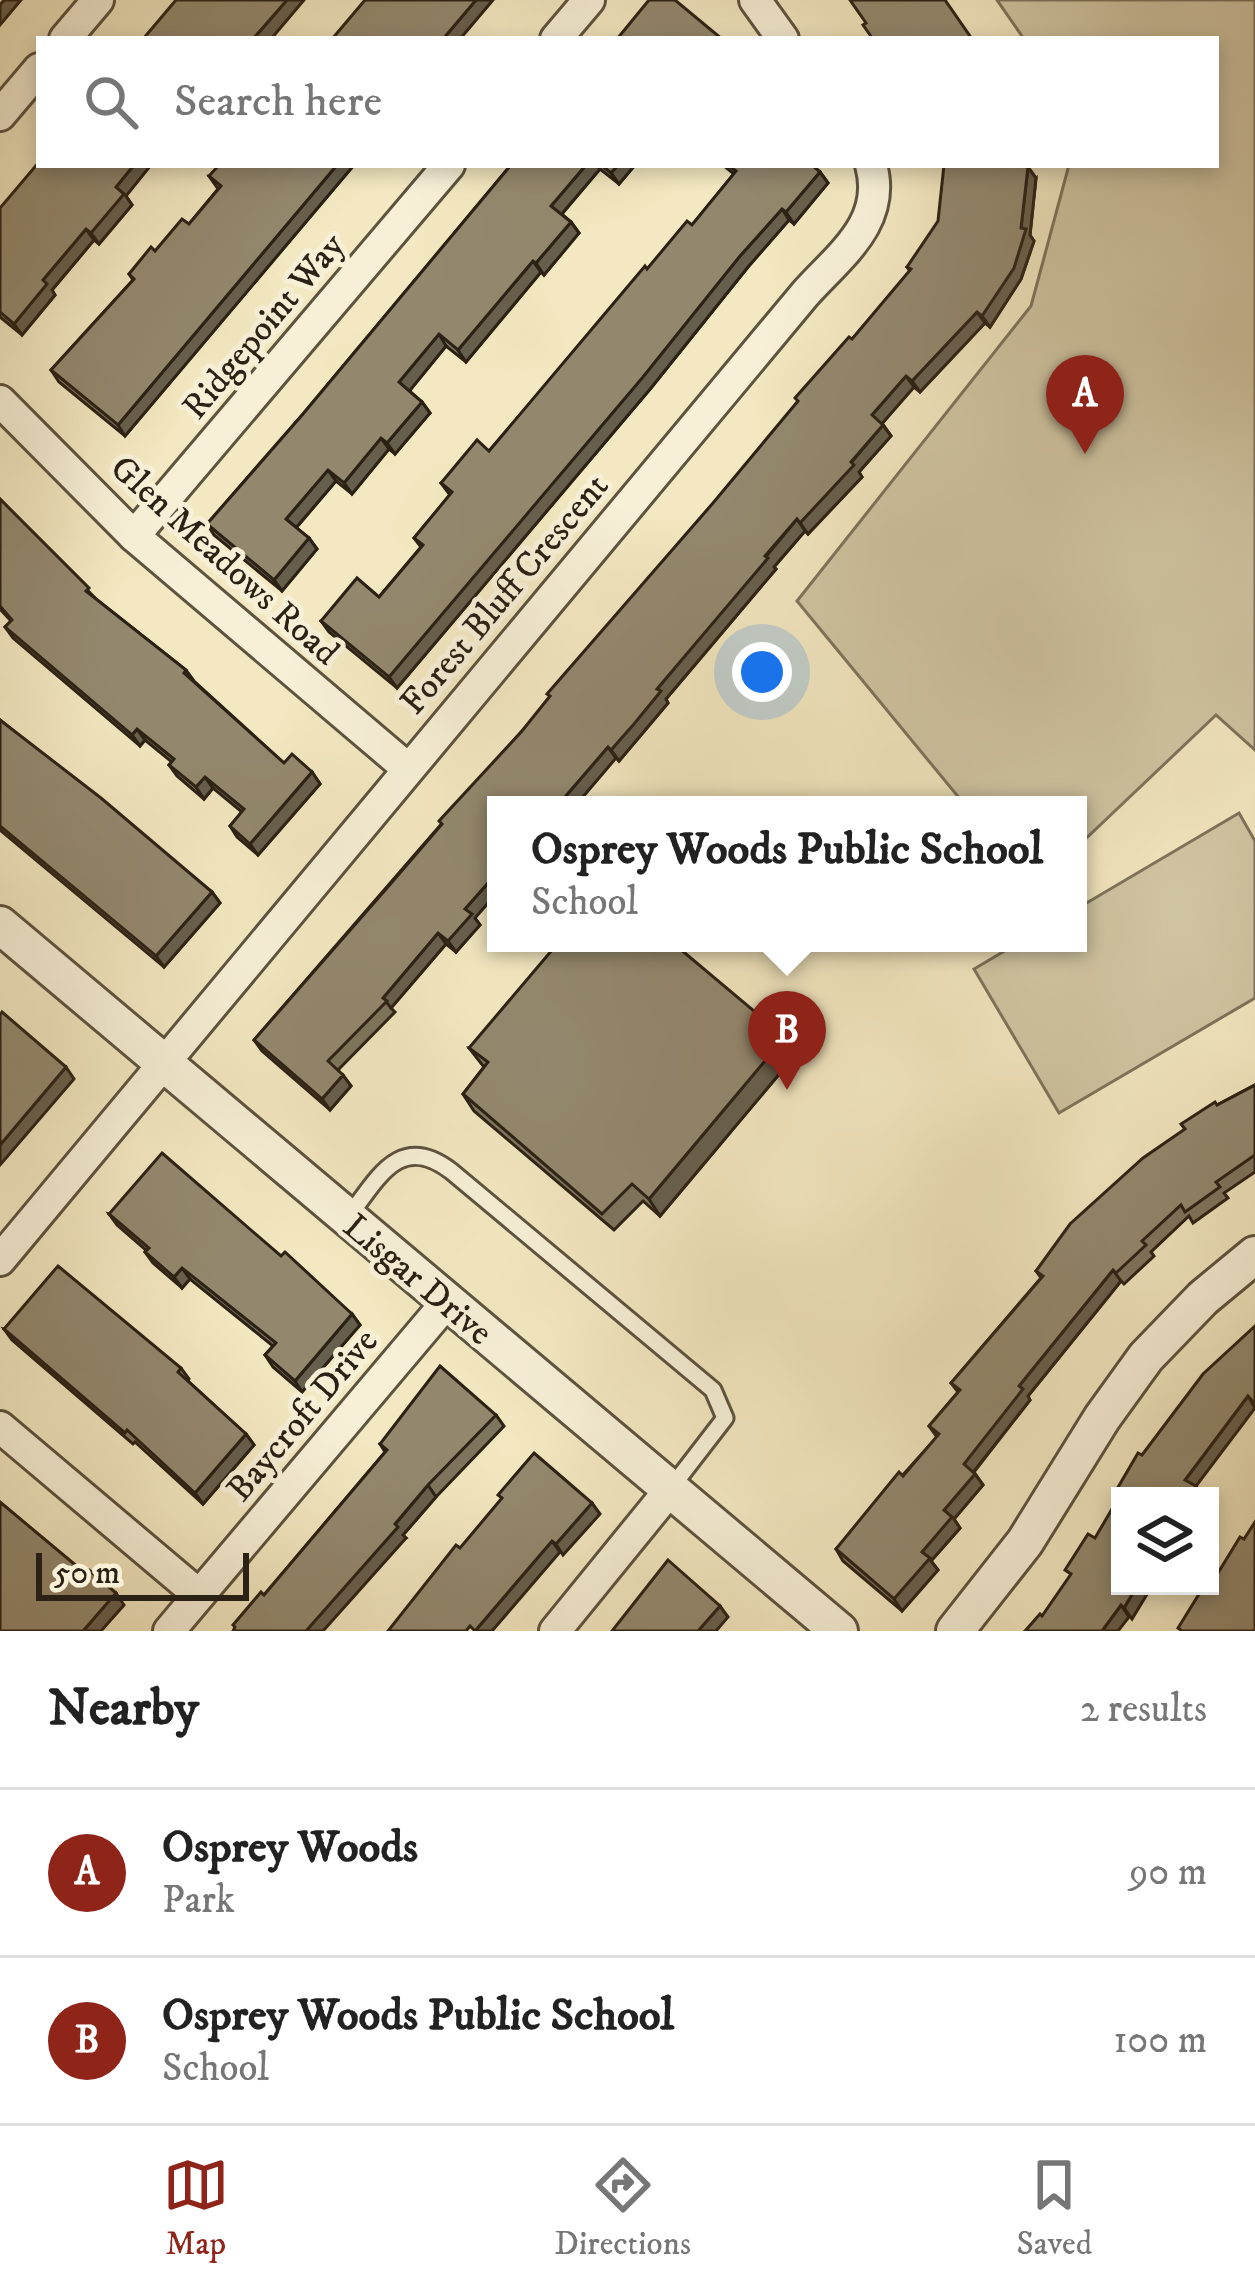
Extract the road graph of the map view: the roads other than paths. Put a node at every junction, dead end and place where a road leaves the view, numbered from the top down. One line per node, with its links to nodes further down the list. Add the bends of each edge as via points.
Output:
1 (98, 0): 4 (street)
2 (589, 0): 5 (street)
3 (755, 0): 6 (street)
4 (68, 36)
5 (559, 36)
6 (781, 36)
7 (36, 73): 8 (street)
8 (0, 116)
9 (446, 168): 12 (street, Ridgepoint Way)
10 (872, 168): 13 (street, Forest Bluff Crescent, via 877,185 865,228)
11 (0, 401): 12 (street, Glen Meadows Road)
12 (134, 536): 13 (street, Glen Meadows Road)
13 (407, 768): 15 (street, Forest Bluff Crescent)
14 (0, 925): 15 (street, Lisgar Drive)
15 (164, 1064): 16 (street, Lisgar Drive); 18 (street, Forest Bluff Crescent)
16 (347, 1218): 19 (street, Lisgar Drive); 21 (lane, via 398,1160 440,1162 713,1390 725,1418)
17 (1255, 1255): 26 (street, via 1146,1357 1025,1542)
18 (0, 1260)
19 (447, 1302): 21 (street, Lisgar Drive); 22 (street, Baycroft Drive)
20 (0, 1427): 22 (street)
21 (669, 1491): 24 (street); 25 (street, Lisgar Drive)
22 (199, 1595): 23 (street, Baycroft Drive)
23 (169, 1631)
24 (555, 1631)
25 (839, 1631)
26 (955, 1631)

